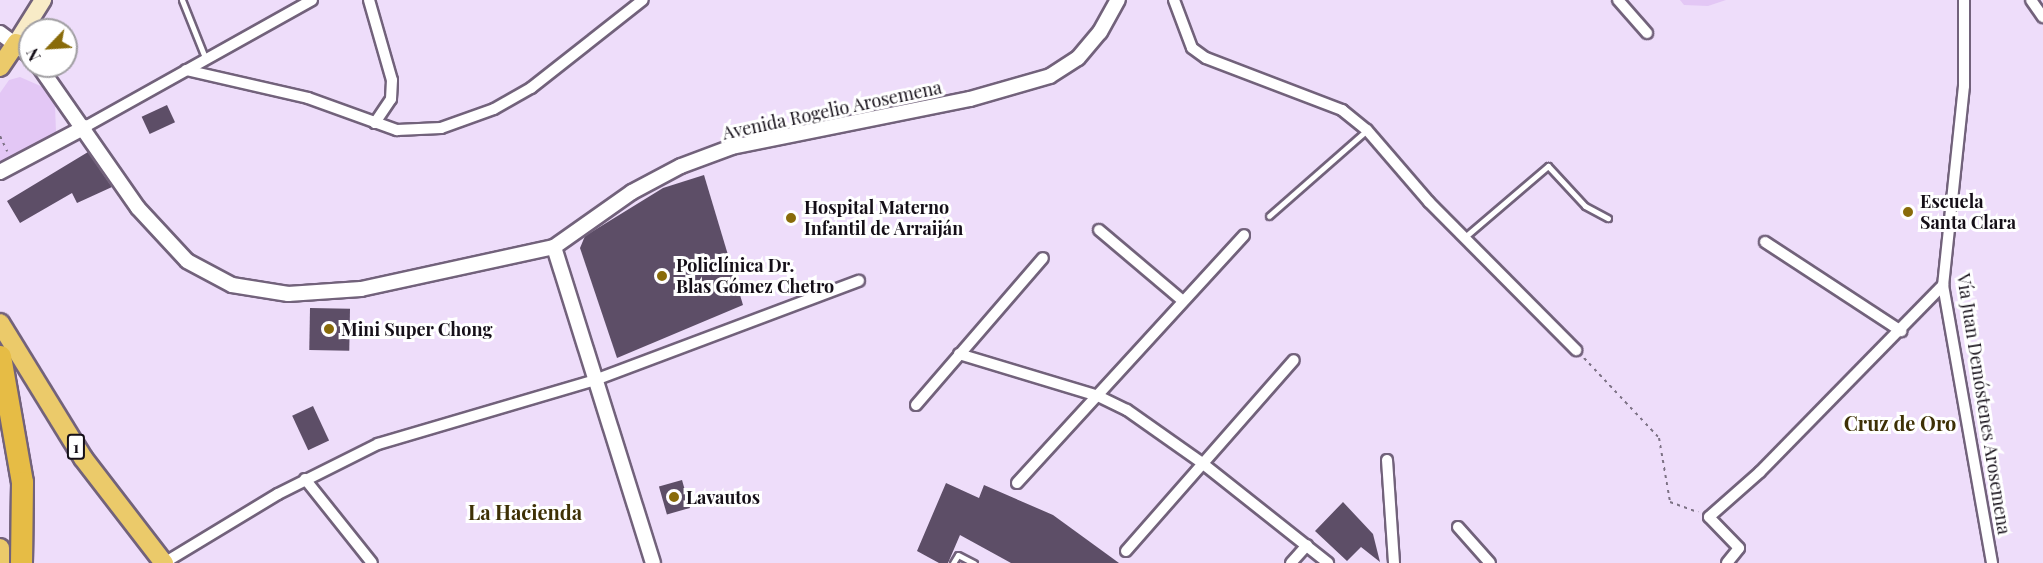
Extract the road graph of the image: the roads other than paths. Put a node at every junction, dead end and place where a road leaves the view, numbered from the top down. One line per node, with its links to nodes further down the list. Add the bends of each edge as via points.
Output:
1 (43, 0): 14 (main road)
2 (182, 0): 15 (lane)
3 (312, 0): 15 (street)
4 (369, 0): 19 (street, via 392,80 391,99)
5 (643, 0): 19 (street, via 531,88 494,109 441,129 397,130)
6 (1118, 0): 29 (street, Avenida Rogelio Arosemena, via 1100,32 1078,58 1050,76 947,104 732,147 681,166 632,192)
7 (1174, 0): 21 (street, via 1192,48 1206,58 1342,110)
8 (1617, 0): 13 (street)
9 (1964, 0): 32 (street, Vía Juan Demóstenes Arosemena, via 1964,86)
10 (2031, 0): 11 (street)
11 (2043, 17)
12 (0, 33): 14 (street)
13 (1647, 33)
14 (16, 43): 16 (highway)
15 (206, 60): 17 (street)
16 (0, 67)
17 (186, 70): 19 (street, via 308,98); 20 (street)
18 (48, 78): 20 (street, Avenida Rogelio Arosemena)
19 (375, 123)
20 (85, 127): 22 (street); 29 (street, Avenida Rogelio Arosemena, via 138,208 166,242 207,275 257,292 361,289)
21 (1367, 129): 23 (lane); 27 (street, via 1429,202)
22 (0, 172)
23 (1269, 216)
24 (1608, 218): 27 (lane, via 1585,206 1548,166)
25 (1099, 230): 33 (street)
26 (1244, 235): 33 (street)
27 (1466, 236): 36 (street)
28 (1765, 243): 35 (street)
29 (554, 247): 40 (street)
30 (1043, 258): 37 (street)
31 (859, 281): 40 (street)
32 (1943, 285): 35 (street); 63 (street, Vía Juan Demóstenes Arosemena)
33 (1183, 301): 41 (street)
34 (0, 323): 53 (highway, 1, via 83,458)
35 (1902, 331): 62 (street, via 1709,517 1738,548)
36 (1576, 350)
37 (959, 354): 41 (street); 42 (street)
38 (0, 356): 52 (highway, via 22,482)
39 (1294, 360): 44 (street)
40 (595, 380): 45 (street, via 378,444); 55 (street)
41 (1098, 396): 44 (street, via 1127,410); 46 (street)
42 (916, 405)
43 (1387, 460): 60 (street)
44 (1202, 463): 48 (street); 50 (street)
45 (305, 479): 53 (street); 54 (street)
46 (1017, 483)
47 (1458, 527): 61 (street)
48 (1307, 545): 58 (street); 59 (street)
49 (0, 548): 51 (highway)
50 (1126, 551)
51 (0, 563)
52 (21, 563)
53 (164, 563)
54 (372, 563)
55 (652, 563)
56 (953, 563): 57 (lane, via 958,555)
57 (974, 563)
58 (1291, 563)
59 (1328, 563)
60 (1394, 563)
61 (1490, 563)
62 (1727, 563)
63 (1992, 563)

